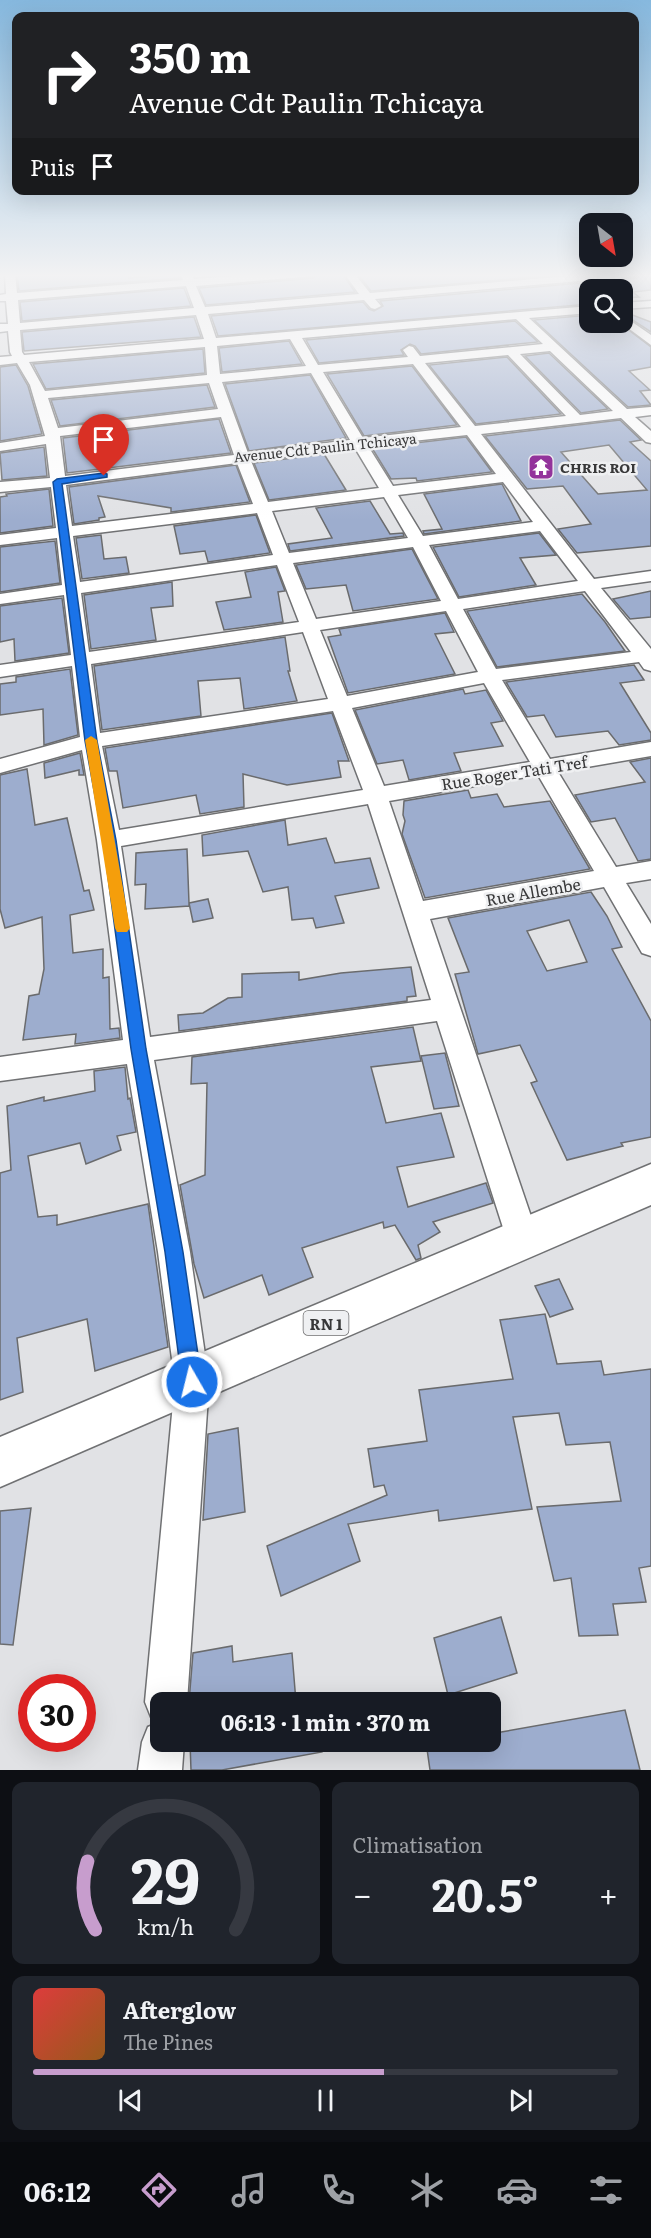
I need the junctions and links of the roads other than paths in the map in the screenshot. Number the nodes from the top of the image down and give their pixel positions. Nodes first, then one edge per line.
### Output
1 (61, 356) edge
2 (211, 356) edge
3 (306, 356) edge
4 (413, 356) edge
5 (452, 356) edge
6 (515, 356) edge
7 (561, 356) edge
8 (416, 359) junction
9 (9, 360) edge
10 (314, 369) junction
11 (214, 378) junction
12 (41, 395) junction
13 (651, 411) edge
14 (226, 412) junction
15 (626, 414) junction
16 (577, 420) junction
17 (471, 432) junction
18 (52, 436) junction
19 (651, 439) edge
20 (357, 443) junction
21 (0, 447) edge
22 (242, 456) junction
23 (507, 477) junction
24 (57, 482) junction
25 (0, 487) edge
26 (387, 491) junction
27 (261, 506) junction
28 (544, 526) junction
29 (65, 532) junction
30 (0, 540) edge
31 (418, 541) junction
32 (281, 559) junction
33 (651, 576) edge
34 (590, 586) junction
35 (71, 590) junction
36 (0, 599) edge
37 (452, 604) junction
38 (309, 627) junction
39 (80, 659) junction
40 (648, 659) edge
41 (0, 671) edge
42 (490, 676) junction
43 (339, 704) junction
44 (91, 741) junction
45 (651, 749) edge
46 (0, 766) edge
47 (543, 767) junction
48 (376, 794) junction
49 (109, 840) junction
50 (651, 870) edge
51 (612, 877) junction
52 (416, 912) junction
53 (651, 946) edge
54 (446, 1010) junction
55 (138, 1049) junction
56 (0, 1069) edge
57 (651, 1184) edge
58 (522, 1238) junction
59 (192, 1382) junction
60 (0, 1462) edge
61 (167, 1692) edge
62 (162, 1752) edge
63 (160, 1770) edge

1 - 9 street
2 - 11 street
3 - 10 street
4 - 8 street
5 - 8 street
6 - 16 street
7 - 15 street
8 - 10 street
8 - 17 street
9 - 12 street
10 - 11 street
10 - 20 street
11 - 12 street
11 - 14 street
12 - 18 street
13 - 15 street, Avenue Cdt Paulin Tchicaya
14 - 18 street
14 - 22 street
15 - 16 street, Avenue Cdt Paulin Tchicaya
15 - 19 street
16 - 17 street, Avenue Cdt Paulin Tchicaya
17 - 20 street, Avenue Cdt Paulin Tchicaya
17 - 23 street
18 - 21 street
18 - 24 street
20 - 22 street, Avenue Cdt Paulin Tchicaya
20 - 26 street
22 - 24 street, Avenue Cdt Paulin Tchicaya
22 - 27 street
23 - 26 street
23 - 28 street
24 - 25 street, Avenue Cdt Paulin Tchicaya
24 - 29 street
26 - 27 street
26 - 31 street
27 - 29 street
27 - 32 street
28 - 31 street
28 - 34 street
29 - 30 street
29 - 35 street
31 - 32 street
31 - 37 street
32 - 35 street
32 - 38 street
33 - 34 street
34 - 37 street
34 - 40 street
35 - 36 street
35 - 39 street
37 - 38 street
37 - 42 street
38 - 39 street
38 - 43 street
39 - 41 street
39 - 44 street
40 - 42 street
42 - 43 street
42 - 47 street
43 - 44 street
43 - 48 street
44 - 46 street
44 - 49 street
45 - 47 street, Rue Roger Tati Tref
47 - 48 street, Rue Roger Tati Tref
47 - 51 street
48 - 49 street, Rue Roger Tati Tref
48 - 52 street
49 - 55 street
50 - 51 street, Rue Allembe
51 - 52 street, Rue Allembe
51 - 53 street
52 - 54 street
54 - 55 street
54 - 58 street
55 - 56 street
55 - 59 street
57 - 58 highway, RN 1
58 - 59 highway, RN 1
59 - 60 highway, RN 1
59 - 61 street
62 - 63 street

